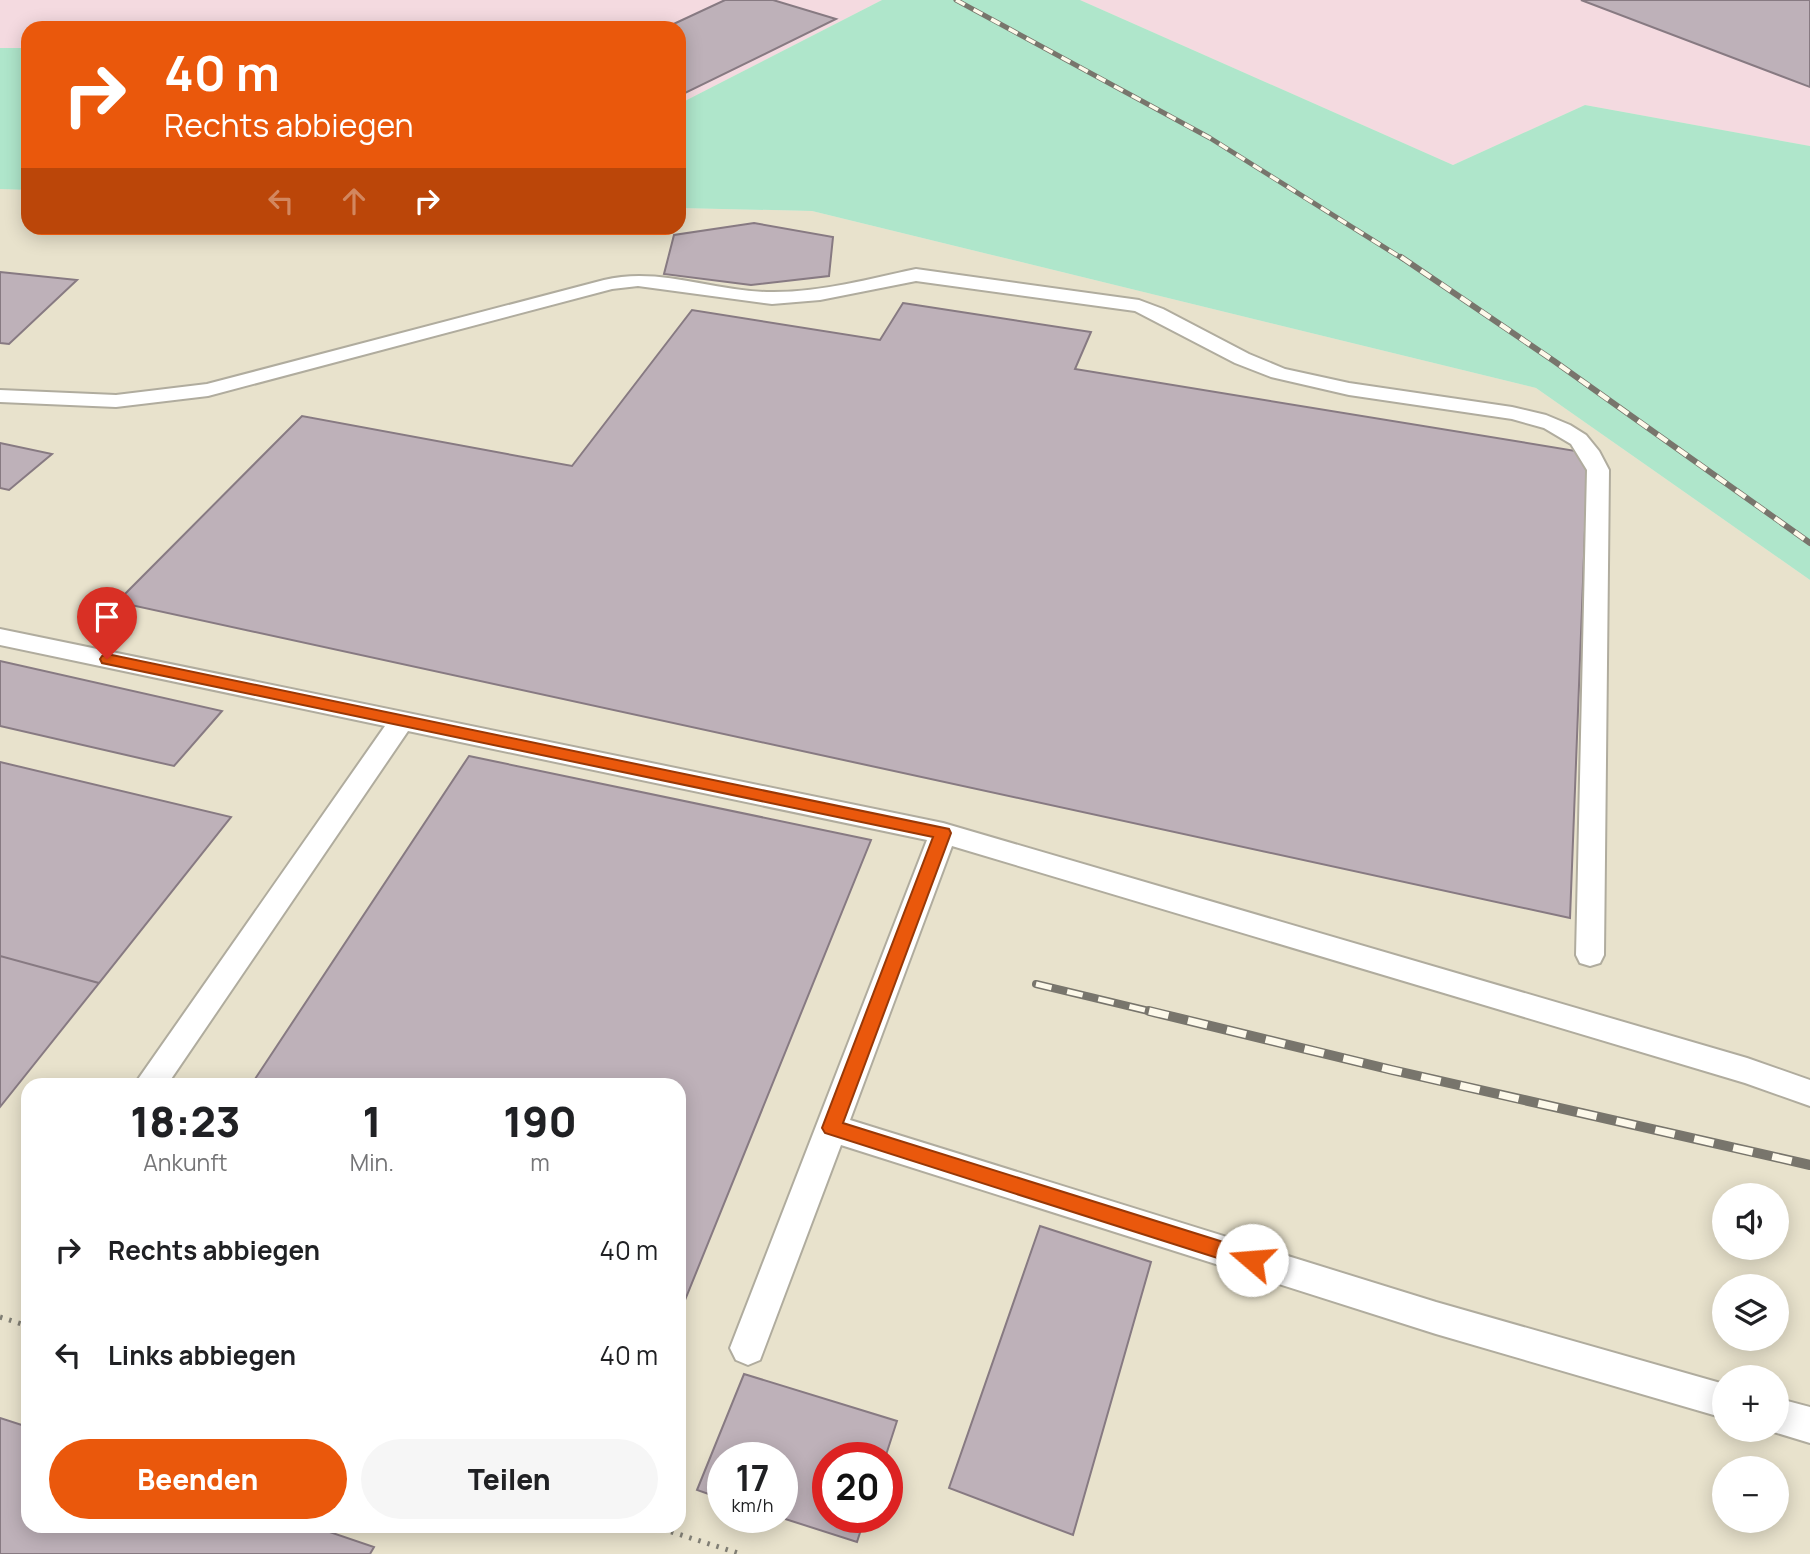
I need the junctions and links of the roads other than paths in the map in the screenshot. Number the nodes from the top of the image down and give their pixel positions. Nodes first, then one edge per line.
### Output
1 (0, 396) edge
2 (0, 637) edge
3 (402, 720) junction
4 (943, 833) junction
5 (1590, 955) dead end
6 (155, 1078) edge
7 (1810, 1093) edge
8 (831, 1128) junction
9 (748, 1348) dead end
10 (1712, 1398) edge
11 (1789, 1419) edge
12 (1810, 1425) edge

1 - 5 lane
2 - 3 lane
3 - 4 lane
3 - 6 lane
4 - 7 lane
4 - 8 lane
8 - 9 lane
8 - 10 lane
11 - 12 lane

